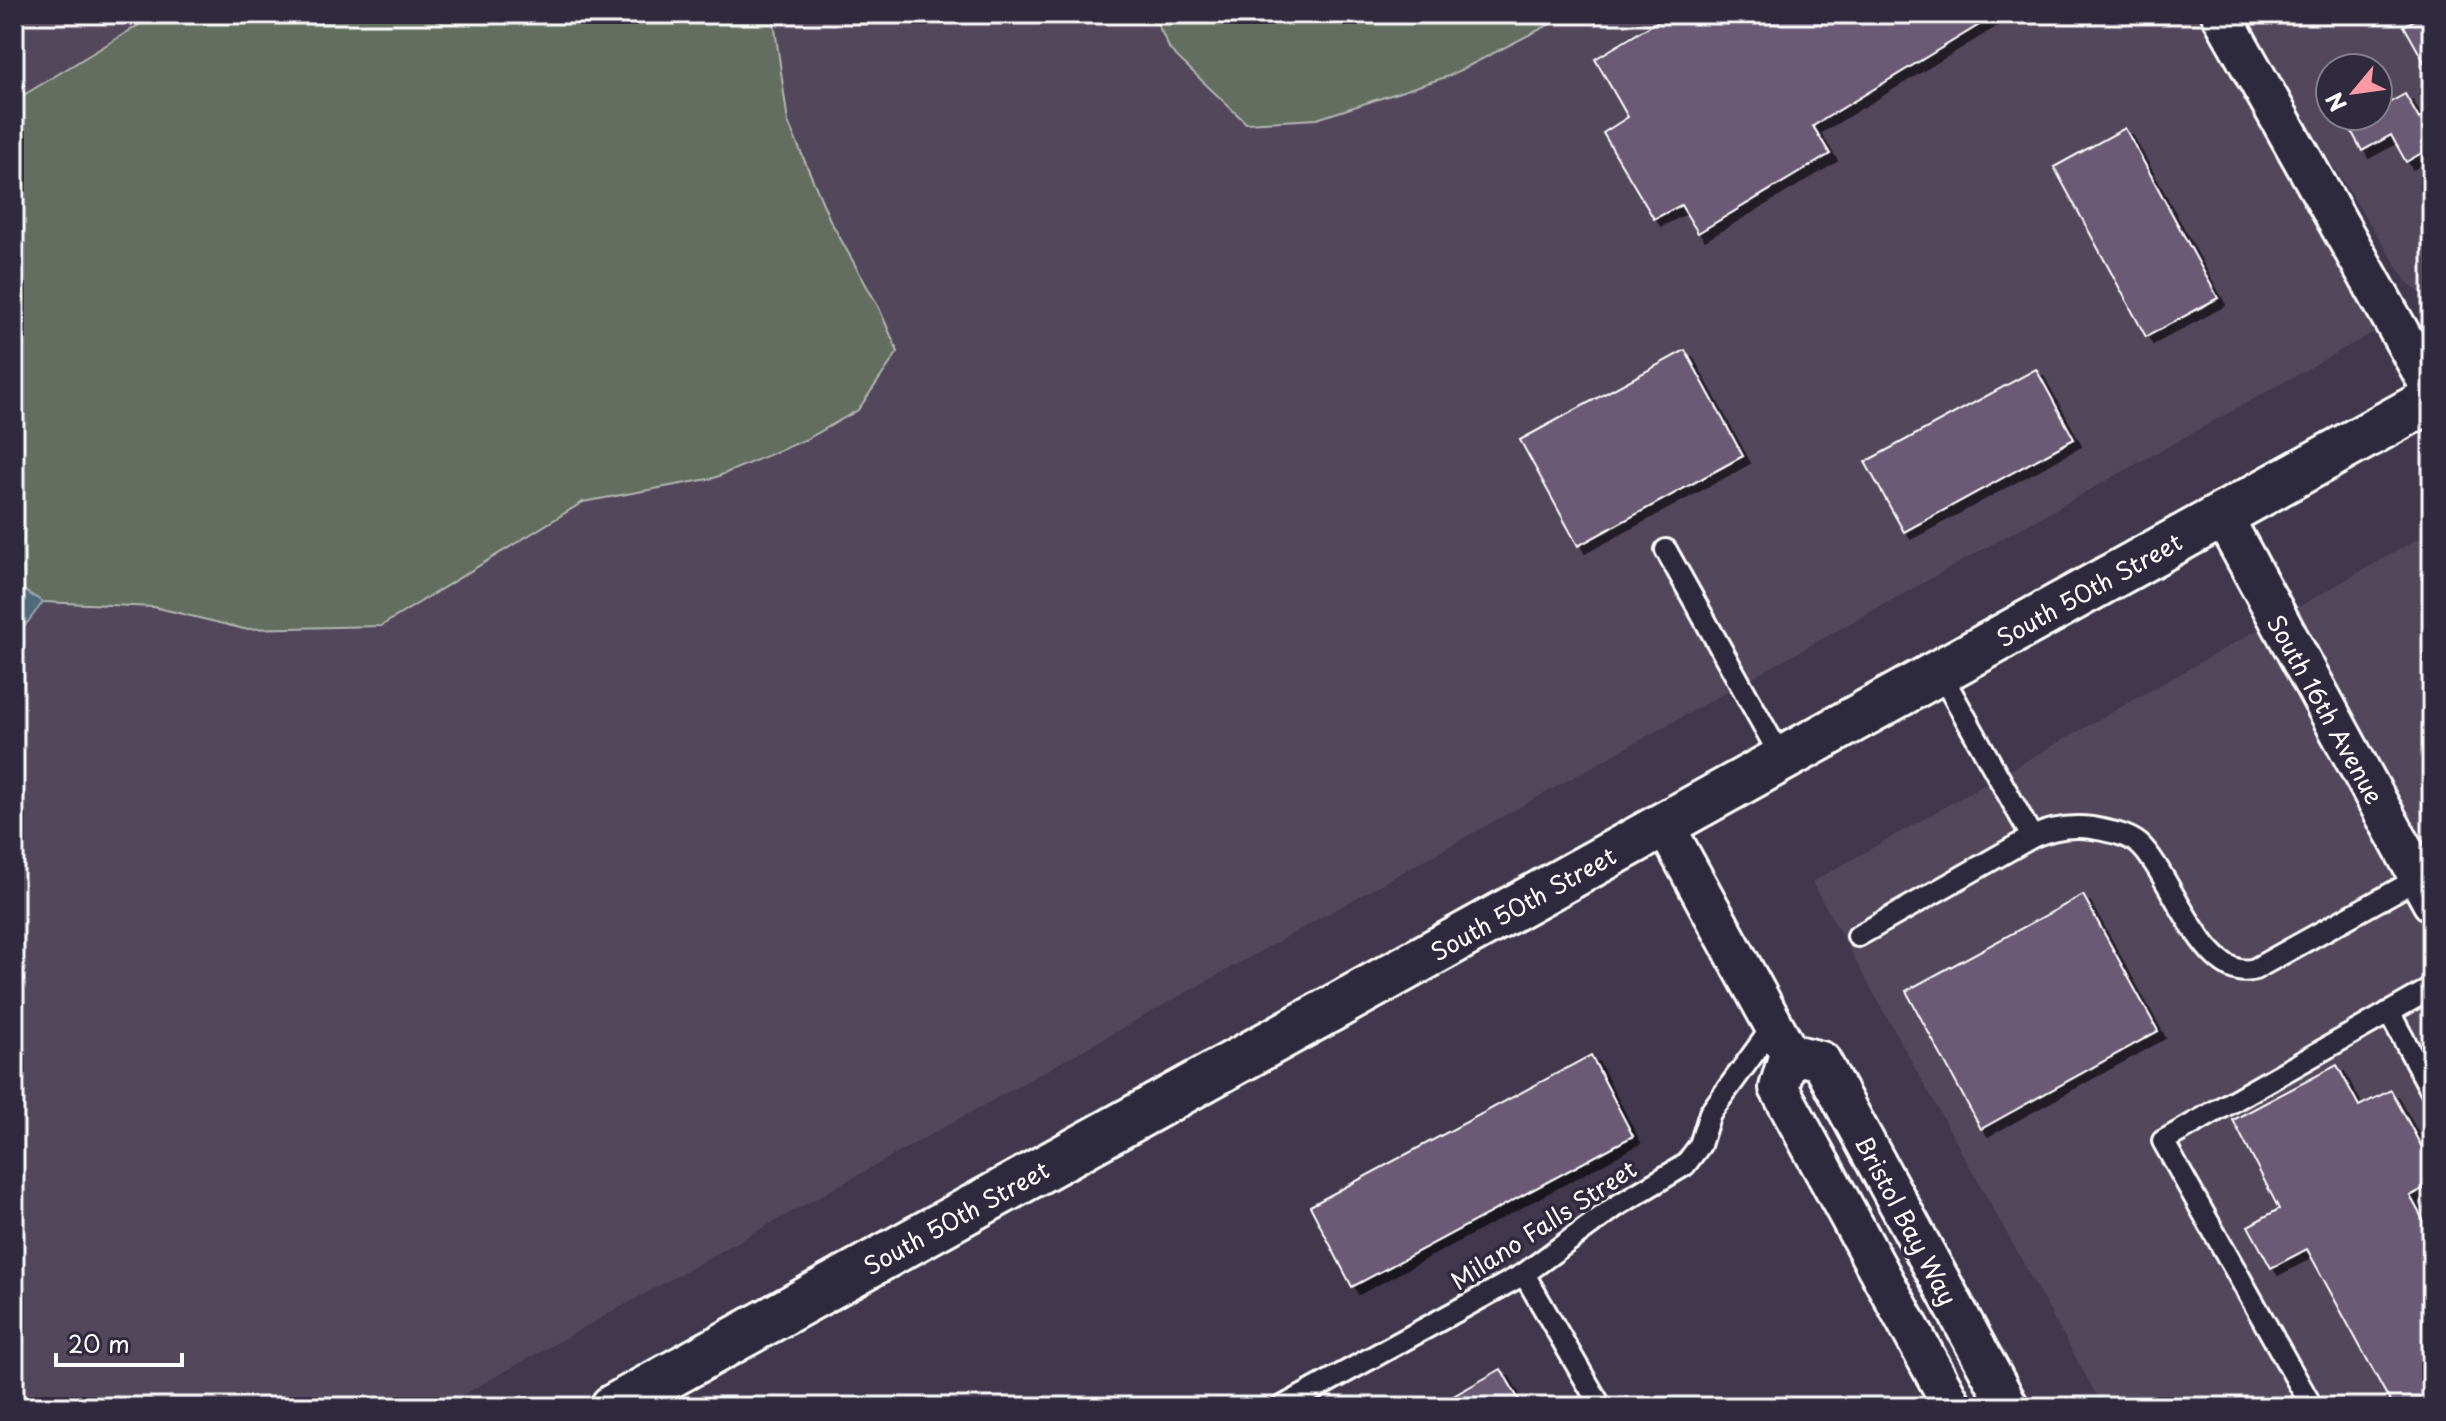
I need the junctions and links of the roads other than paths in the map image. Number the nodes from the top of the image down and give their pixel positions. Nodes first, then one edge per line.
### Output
1 (2221, 14) edge
2 (2432, 390) edge
3 (2432, 399) edge
4 (2222, 515) junction
5 (1666, 550) dead end
6 (1940, 672) junction
7 (1782, 759) junction
8 (1664, 824) junction
9 (2032, 837) junction
10 (2426, 890) edge
11 (1858, 936) dead end
12 (2432, 988) edge
13 (2389, 1012) junction
14 (1782, 1038) junction
15 (2432, 1092) edge
16 (1524, 1274) junction
17 (613, 1407) edge
18 (1282, 1407) edge
19 (1601, 1407) edge
20 (1953, 1407) edge
21 (2009, 1407) edge
22 (2312, 1407) edge

1 - 2 street
3 - 4 main road, South 50th Street
4 - 6 main road, South 50th Street
4 - 10 street, South 16th Avenue
5 - 7 lane
6 - 7 main road, South 50th Street
6 - 9 lane
7 - 8 main road, South 50th Street
8 - 14 street
8 - 17 main road, South 50th Street
9 - 10 lane
9 - 11 lane
12 - 13 lane
13 - 15 lane
13 - 22 lane
14 - 16 lane, Milano Falls Street
14 - 20 street, Bristol Bay Way
14 - 21 street, Bristol Bay Way
16 - 18 lane, Milano Falls Street
16 - 19 lane

